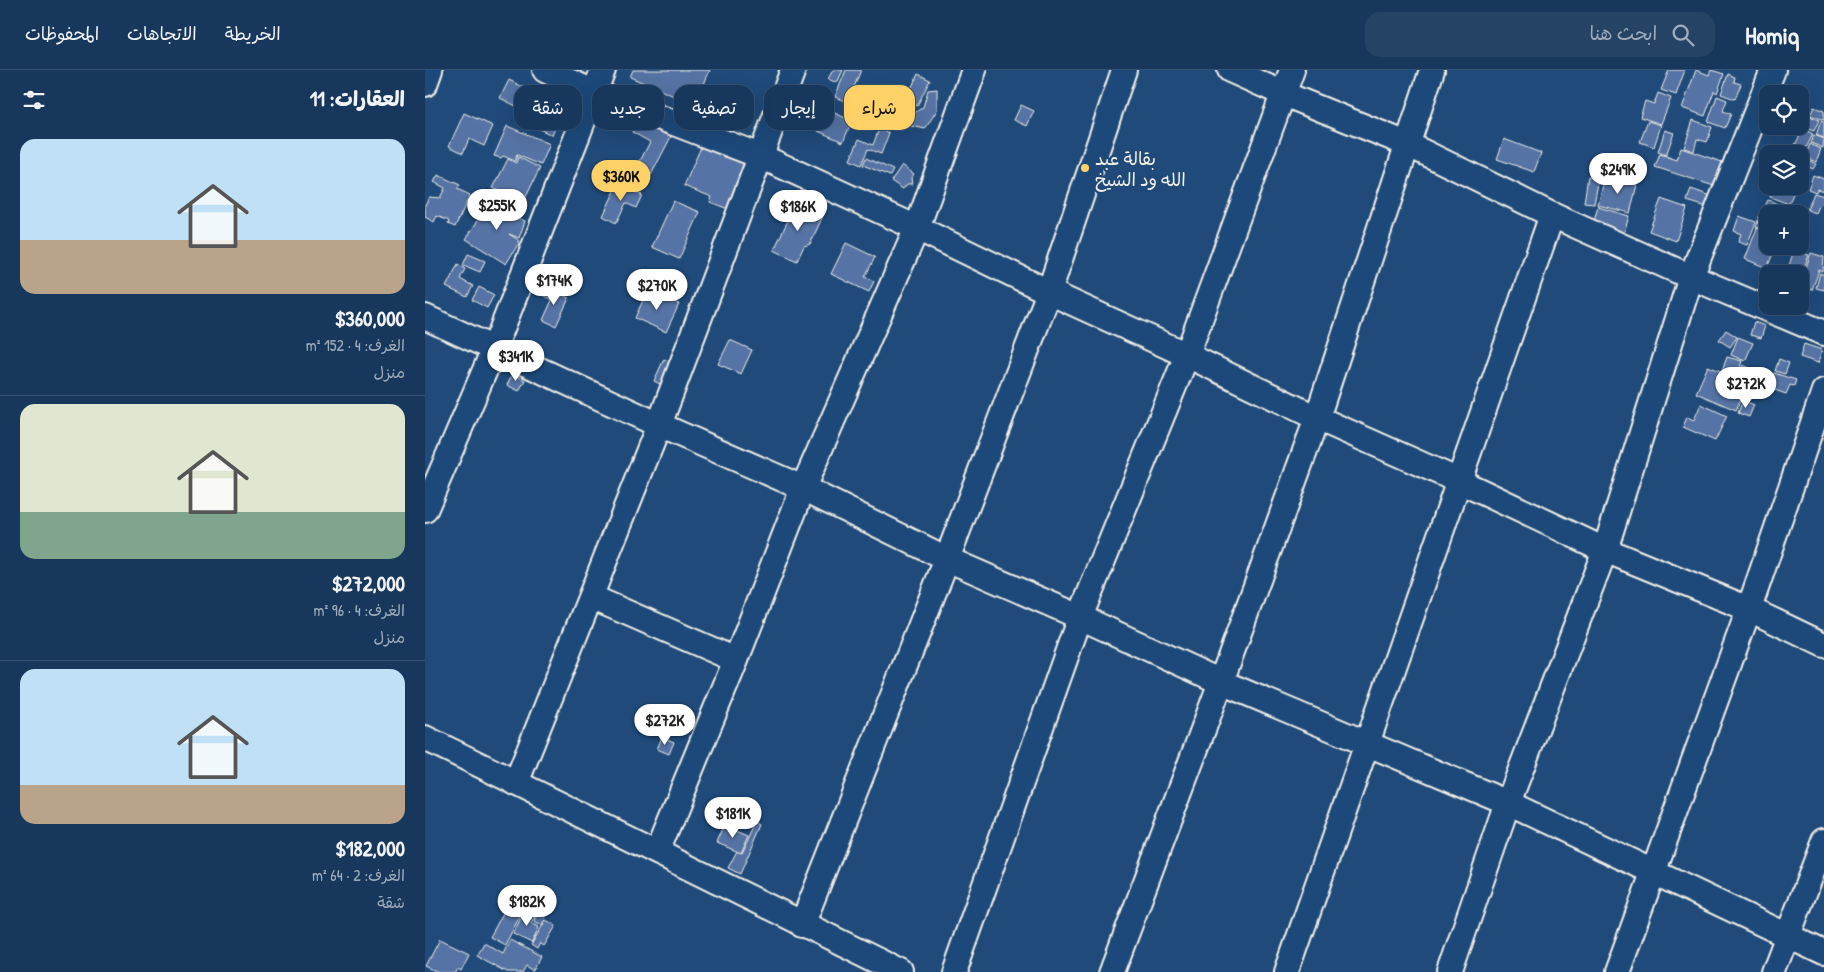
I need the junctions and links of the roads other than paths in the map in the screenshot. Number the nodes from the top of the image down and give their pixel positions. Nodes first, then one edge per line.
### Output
1 (430, 70) edge
2 (545, 70) edge
3 (603, 70) edge
4 (793, 70) edge
5 (974, 70) edge
6 (1124, 70) edge
7 (1230, 70) edge
8 (1292, 70) edge
9 (1432, 70) edge
10 (1773, 70) edge
11 (425, 84) edge
12 (596, 85) edge
13 (592, 92) edge
14 (1284, 94) junction
15 (592, 95) edge
16 (664, 119) edge
17 (1407, 144) junction
18 (760, 156) junction
19 (1552, 215) junction
20 (917, 228) junction
21 (1691, 277) junction
22 (1049, 292) junction
23 (425, 317) edge
24 (1824, 333) edge
25 (494, 349) junction
26 (1187, 355) junction
27 (1824, 392) edge
28 (1317, 418) junction
29 (659, 425) junction
30 (1459, 481) junction
31 (803, 488) junction
32 (425, 510) edge
33 (1605, 550) junction
34 (947, 559) junction
35 (591, 597) junction
36 (1749, 609) junction
37 (1080, 617) junction
38 (1824, 645) edge
39 (736, 660) junction
40 (1221, 682) junction
41 (425, 738) edge
42 (1368, 744) junction
43 (516, 783) junction
44 (1509, 803) junction
45 (1824, 841) edge
46 (657, 852) junction
47 (1654, 871) junction
48 (802, 925) junction
49 (1787, 937) junction
50 (1824, 953) edge
51 (1114, 971) edge
52 (901, 972) edge
53 (954, 972) edge
54 (1287, 972) edge
55 (1450, 972) edge
56 (1617, 972) edge
57 (1774, 972) edge

1 - 11 street
2 - 13 street
3 - 12 street
4 - 18 street
5 - 20 street
6 - 22 street
7 - 14 street
8 - 14 street
9 - 17 street
10 - 21 street
14 - 17 street
14 - 26 street
15 - 25 street
16 - 18 street
17 - 19 street
17 - 28 street
18 - 20 street
18 - 29 street
19 - 21 street
19 - 30 street
20 - 22 street
20 - 31 street
21 - 24 street
21 - 33 street
22 - 26 street
22 - 34 street
23 - 25 street
25 - 29 street
25 - 32 street
26 - 28 street
26 - 37 street
27 - 36 street
28 - 30 street
28 - 40 street
29 - 31 street
29 - 35 street
30 - 33 street
30 - 42 street
31 - 34 street
31 - 39 street
33 - 36 street
33 - 44 street
34 - 37 street
34 - 48 street
35 - 39 street
35 - 43 street
36 - 38 street
36 - 47 street
37 - 40 street
37 - 53 street
39 - 46 street
40 - 42 street
40 - 51 street
41 - 43 street
42 - 44 street
42 - 54 street
43 - 46 street
44 - 47 street
44 - 55 street
45 - 49 street
46 - 48 street
47 - 49 street
47 - 56 street
48 - 52 street
49 - 50 street
49 - 57 street

